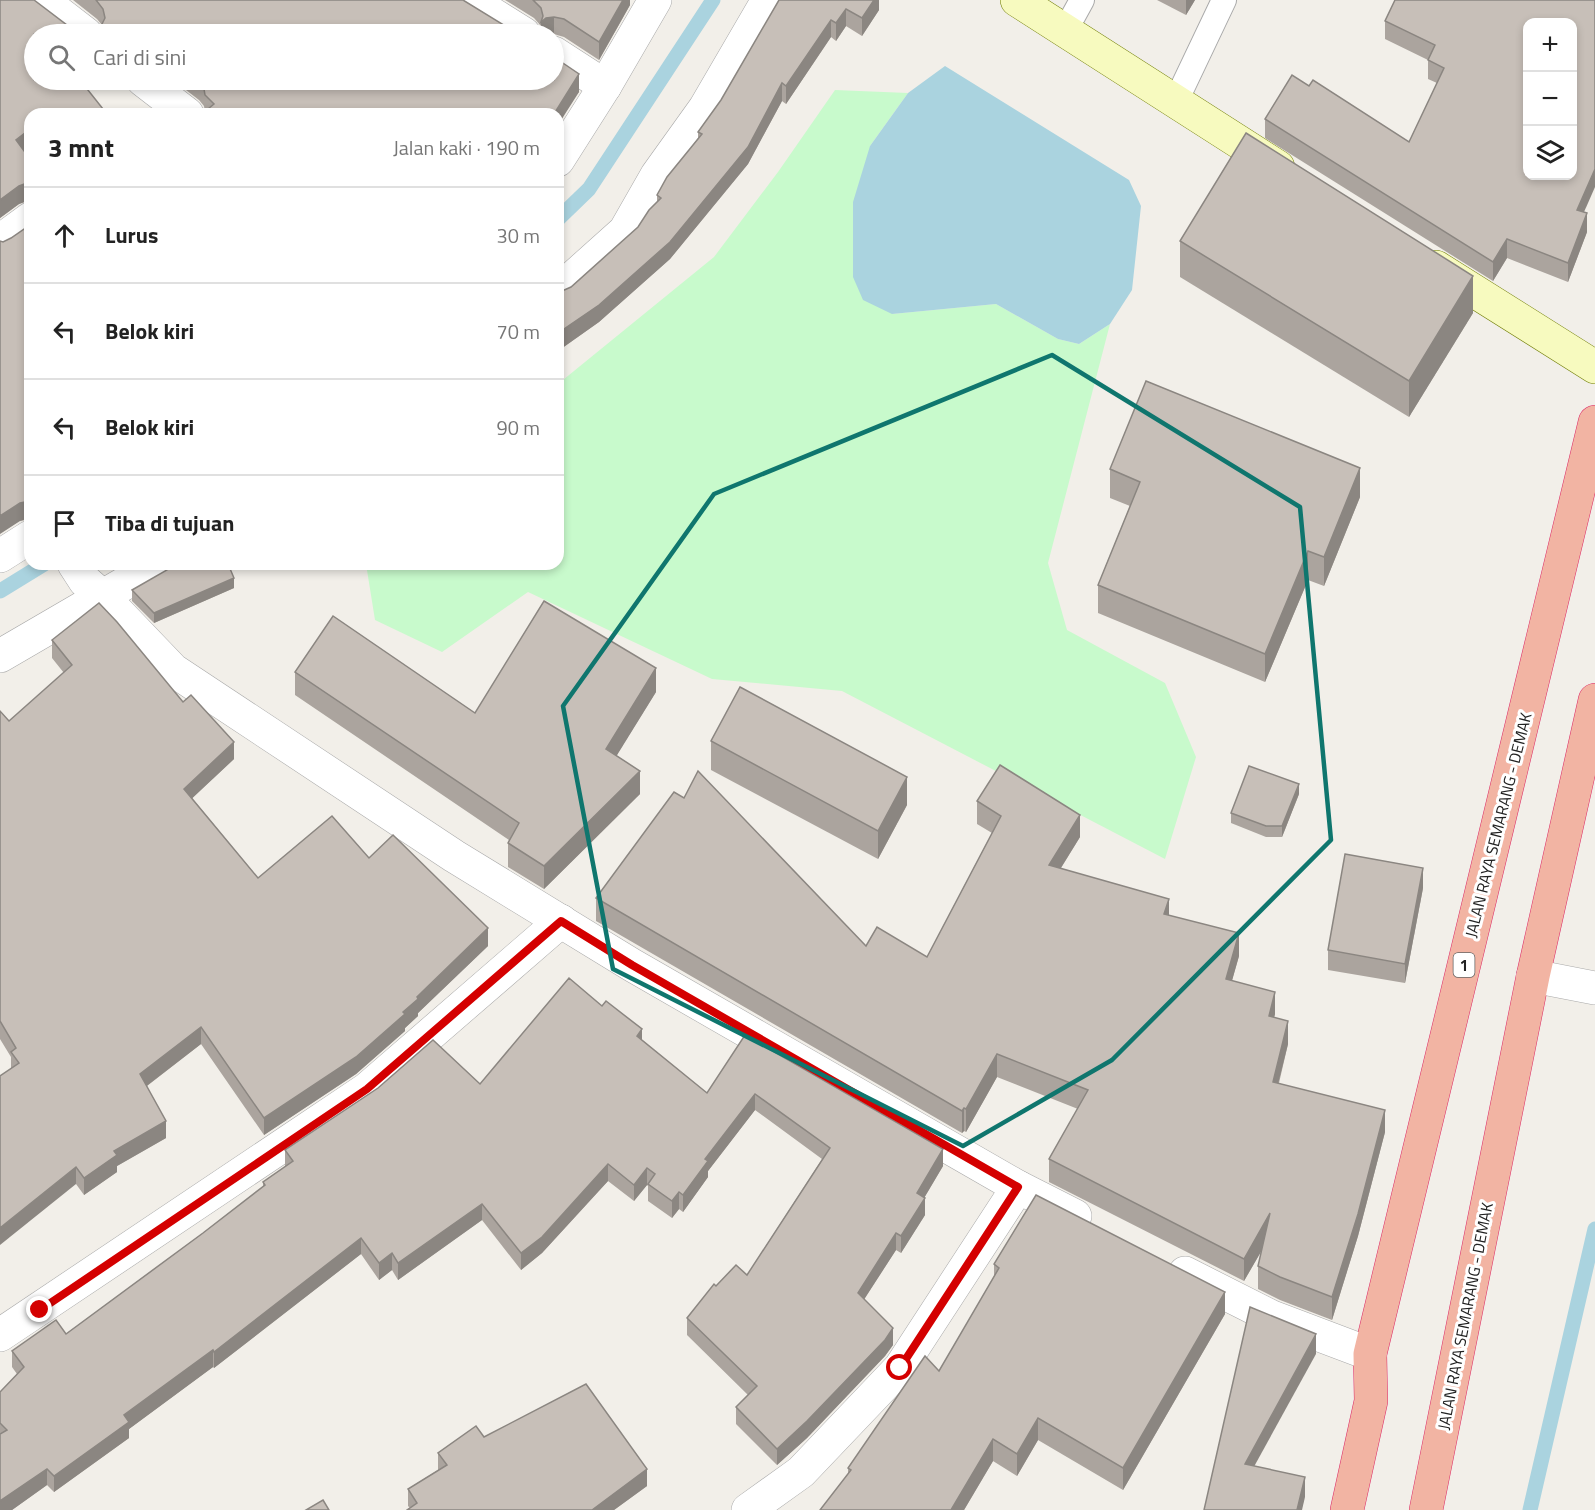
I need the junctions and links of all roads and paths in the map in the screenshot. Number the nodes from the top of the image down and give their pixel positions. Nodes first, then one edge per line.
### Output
1 (42, 0) edge
2 (470, 0) edge
3 (655, 0) edge
4 (768, 0) edge
5 (1017, 0) edge
6 (1082, 0) edge
7 (1224, 0) edge
8 (73, 24) edge
9 (508, 24) edge
10 (1065, 31) junction
11 (564, 59) edge
12 (605, 86) junction
13 (155, 90) edge
14 (1175, 103) junction
15 (177, 108) edge
16 (564, 151) edge
17 (1305, 184) edge
18 (24, 223) edge
19 (0, 241) edge
20 (1415, 253) edge
21 (564, 286) edge
22 (1595, 367) edge
23 (1595, 422) edge
24 (24, 541) edge
25 (0, 556) edge
26 (133, 570) edge
27 (87, 581) edge
28 (0, 656) edge
29 (1595, 700) edge
30 (561, 921) junction
31 (1533, 976) junction
32 (1595, 988) edge
33 (1018, 1187) junction
34 (1103, 1230) edge
35 (1155, 1257) edge
36 (0, 1335) edge
37 (1370, 1354) junction
38 (748, 1510) edge
39 (1347, 1510) edge
40 (1426, 1510) edge

1 - 8 street
2 - 9 street
3 - 12 street
4 - 21 street
5 - 10 main road
6 - 10 lane
7 - 14 lane
10 - 14 main road
11 - 12 street
12 - 16 street
13 - 15 street
14 - 17 main road
18 - 19 street
20 - 22 main road
23 - 37 highway, JALAN RAYA SEMARANG - DEMAK / 1
24 - 25 street
26 - 27 street
27 - 28 street
27 - 30 street
29 - 31 highway, JALAN RAYA SEMARANG - DEMAK
30 - 33 street
30 - 36 street
31 - 32 street
31 - 40 highway, JALAN RAYA SEMARANG - DEMAK
33 - 34 street
33 - 38 street
35 - 37 street
37 - 39 highway, JALAN RAYA SEMARANG - DEMAK / 1

